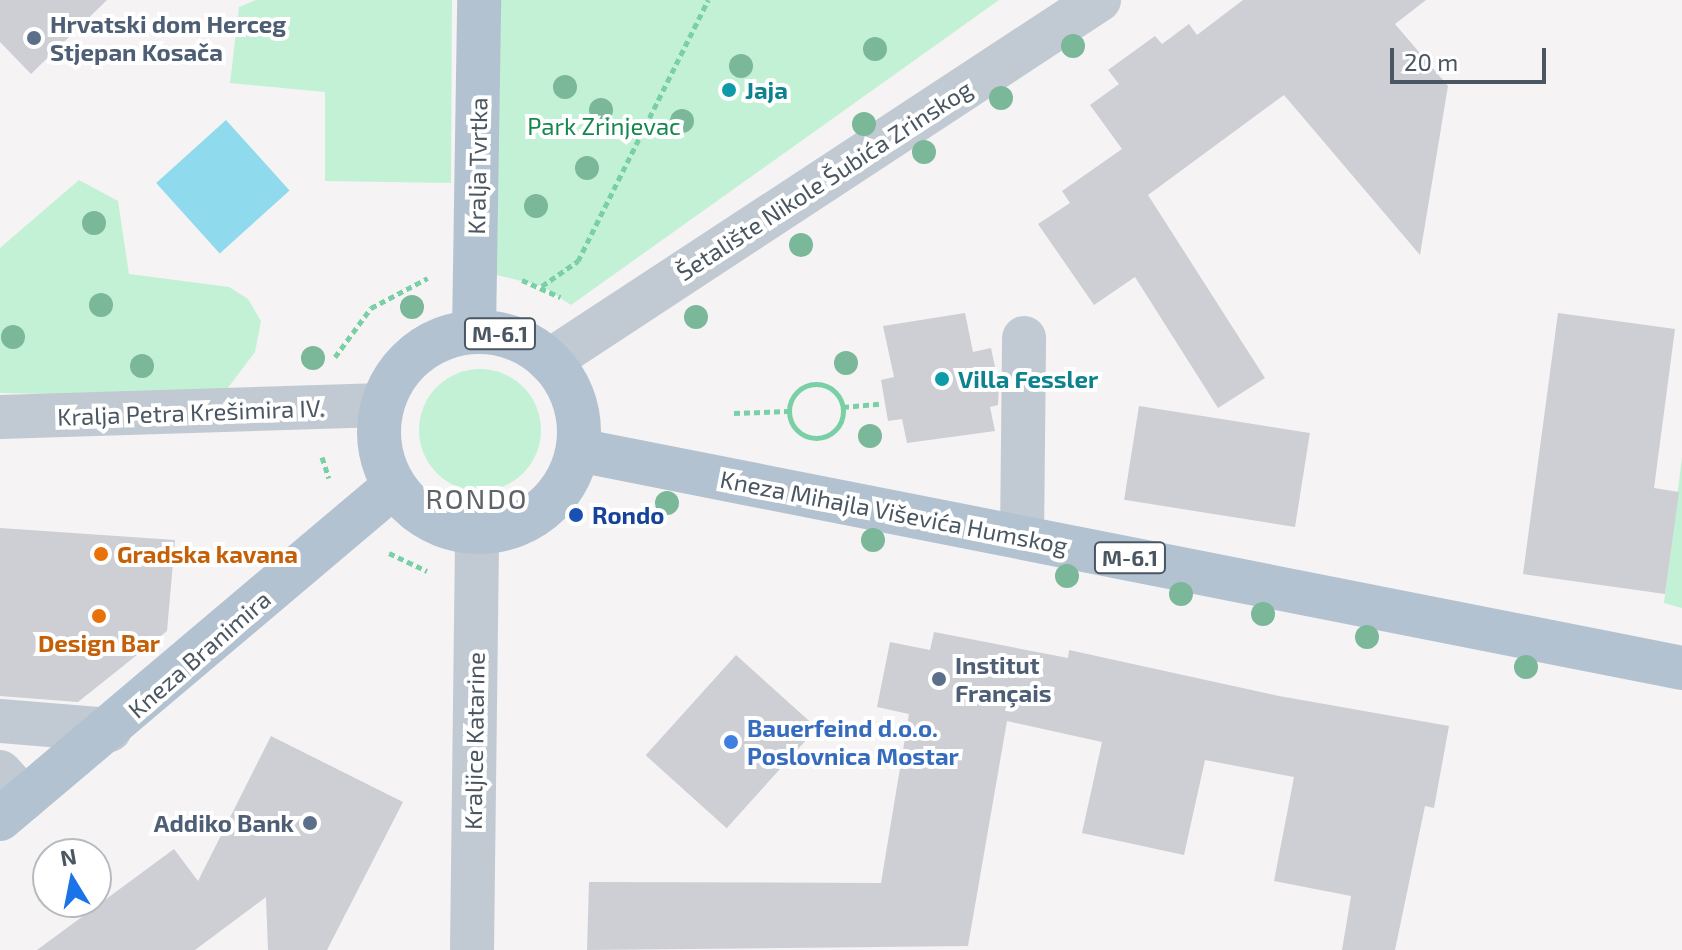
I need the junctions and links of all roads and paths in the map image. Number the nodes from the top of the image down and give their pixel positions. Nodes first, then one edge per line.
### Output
1 (479, 0) edge
2 (708, 0) edge
3 (1099, 0) edge
4 (435, 276) dead end
5 (542, 286) dead end
6 (474, 332) junction
7 (1024, 338) dead end
8 (549, 361) junction
9 (333, 364) dead end
10 (879, 404) dead end
11 (382, 405) junction
12 (843, 407) junction
13 (788, 411) junction
14 (734, 413) dead end
15 (0, 417) edge
16 (578, 450) junction
17 (394, 486) junction
18 (477, 532) junction
19 (1022, 537) junction
20 (385, 550) dead end
21 (435, 574) dead end
22 (1682, 668) edge
23 (0, 721) edge
24 (110, 730) junction
25 (8, 797) edge
26 (472, 950) edge

1 - 6 main road, Kralja Tvrtka
2 - 5 path
3 - 8 street, Šetalište Nikole Šubića Zrinskog
4 - 9 path
6 - 8 main road, M-6.1
6 - 11 main road, M-6.1
7 - 19 street
8 - 16 main road, M-6.1
10 - 12 path
11 - 15 street, Kralja Petra Krešimira IV.
11 - 17 main road, M-6.1
12 - 13 path
12 - 13 path
13 - 14 path
16 - 18 main road, M-6.1
16 - 19 main road, Kneza Mihajla Viševića Humskog / M-6.1
17 - 18 main road, M-6.1
17 - 24 main road, Kneza Branimira
18 - 26 street, Kraljice Katarine
19 - 22 main road, Kneza Mihajla Viševića Humskog / M-6.1
20 - 21 path
23 - 24 street
24 - 25 main road, Kneza Branimira

